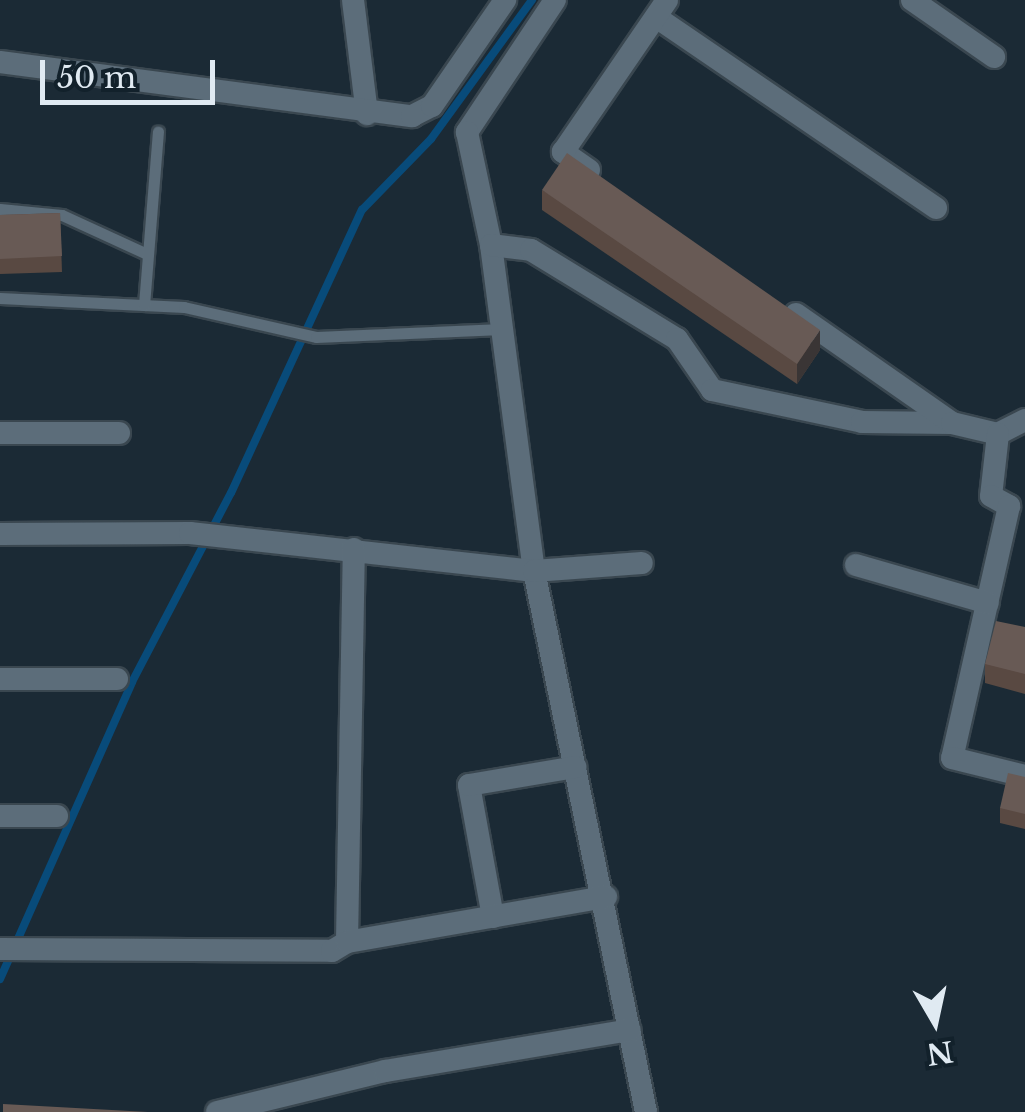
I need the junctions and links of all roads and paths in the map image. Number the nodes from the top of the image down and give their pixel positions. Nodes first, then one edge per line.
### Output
1 (352, 0) edge
2 (505, 0) edge
3 (555, 0) edge
4 (912, 0) edge
5 (662, 9) edge
6 (994, 57) dead end
7 (0, 62) edge
8 (367, 114) junction
9 (158, 132) dead end
10 (612, 186) edge
11 (936, 208) dead end
12 (0, 209) edge
13 (492, 245) junction
14 (148, 254) junction
15 (0, 298) edge
16 (774, 298) edge
17 (144, 305) junction
18 (502, 328) junction
19 (1025, 420) edge
20 (952, 423) junction
21 (119, 433) dead end
22 (0, 434) edge
23 (998, 434) junction
24 (1017, 507) edge
25 (0, 534) edge
26 (354, 549) junction
27 (642, 563) dead end
28 (856, 565) dead end
29 (534, 571) junction
30 (986, 613) junction
31 (1011, 628) edge
32 (0, 679) edge
33 (118, 679) dead end
34 (575, 767) junction
35 (1025, 776) edge
36 (0, 816) edge
37 (57, 816) dead end
38 (606, 897) junction
39 (493, 916) junction
40 (348, 942) junction
41 (3, 949) edge
42 (630, 1030) junction
43 (217, 1112) edge
44 (646, 1112) edge

1 - 8 street
2 - 8 street
3 - 13 street
4 - 6 street
5 - 10 street
5 - 11 street
7 - 8 street
9 - 14 lane
12 - 14 lane
13 - 18 street
13 - 20 street
14 - 17 lane
15 - 17 lane
16 - 20 street
17 - 18 lane
18 - 29 street
19 - 23 street
20 - 23 street
21 - 22 street
23 - 24 street
24 - 30 street
25 - 26 street
26 - 29 street
26 - 40 street
27 - 29 street
28 - 30 street
29 - 34 street
30 - 31 street
30 - 35 street
32 - 33 street
34 - 38 street
34 - 39 street
36 - 37 street
38 - 39 street
38 - 42 street
39 - 40 street
40 - 41 street
42 - 43 street
42 - 44 street

